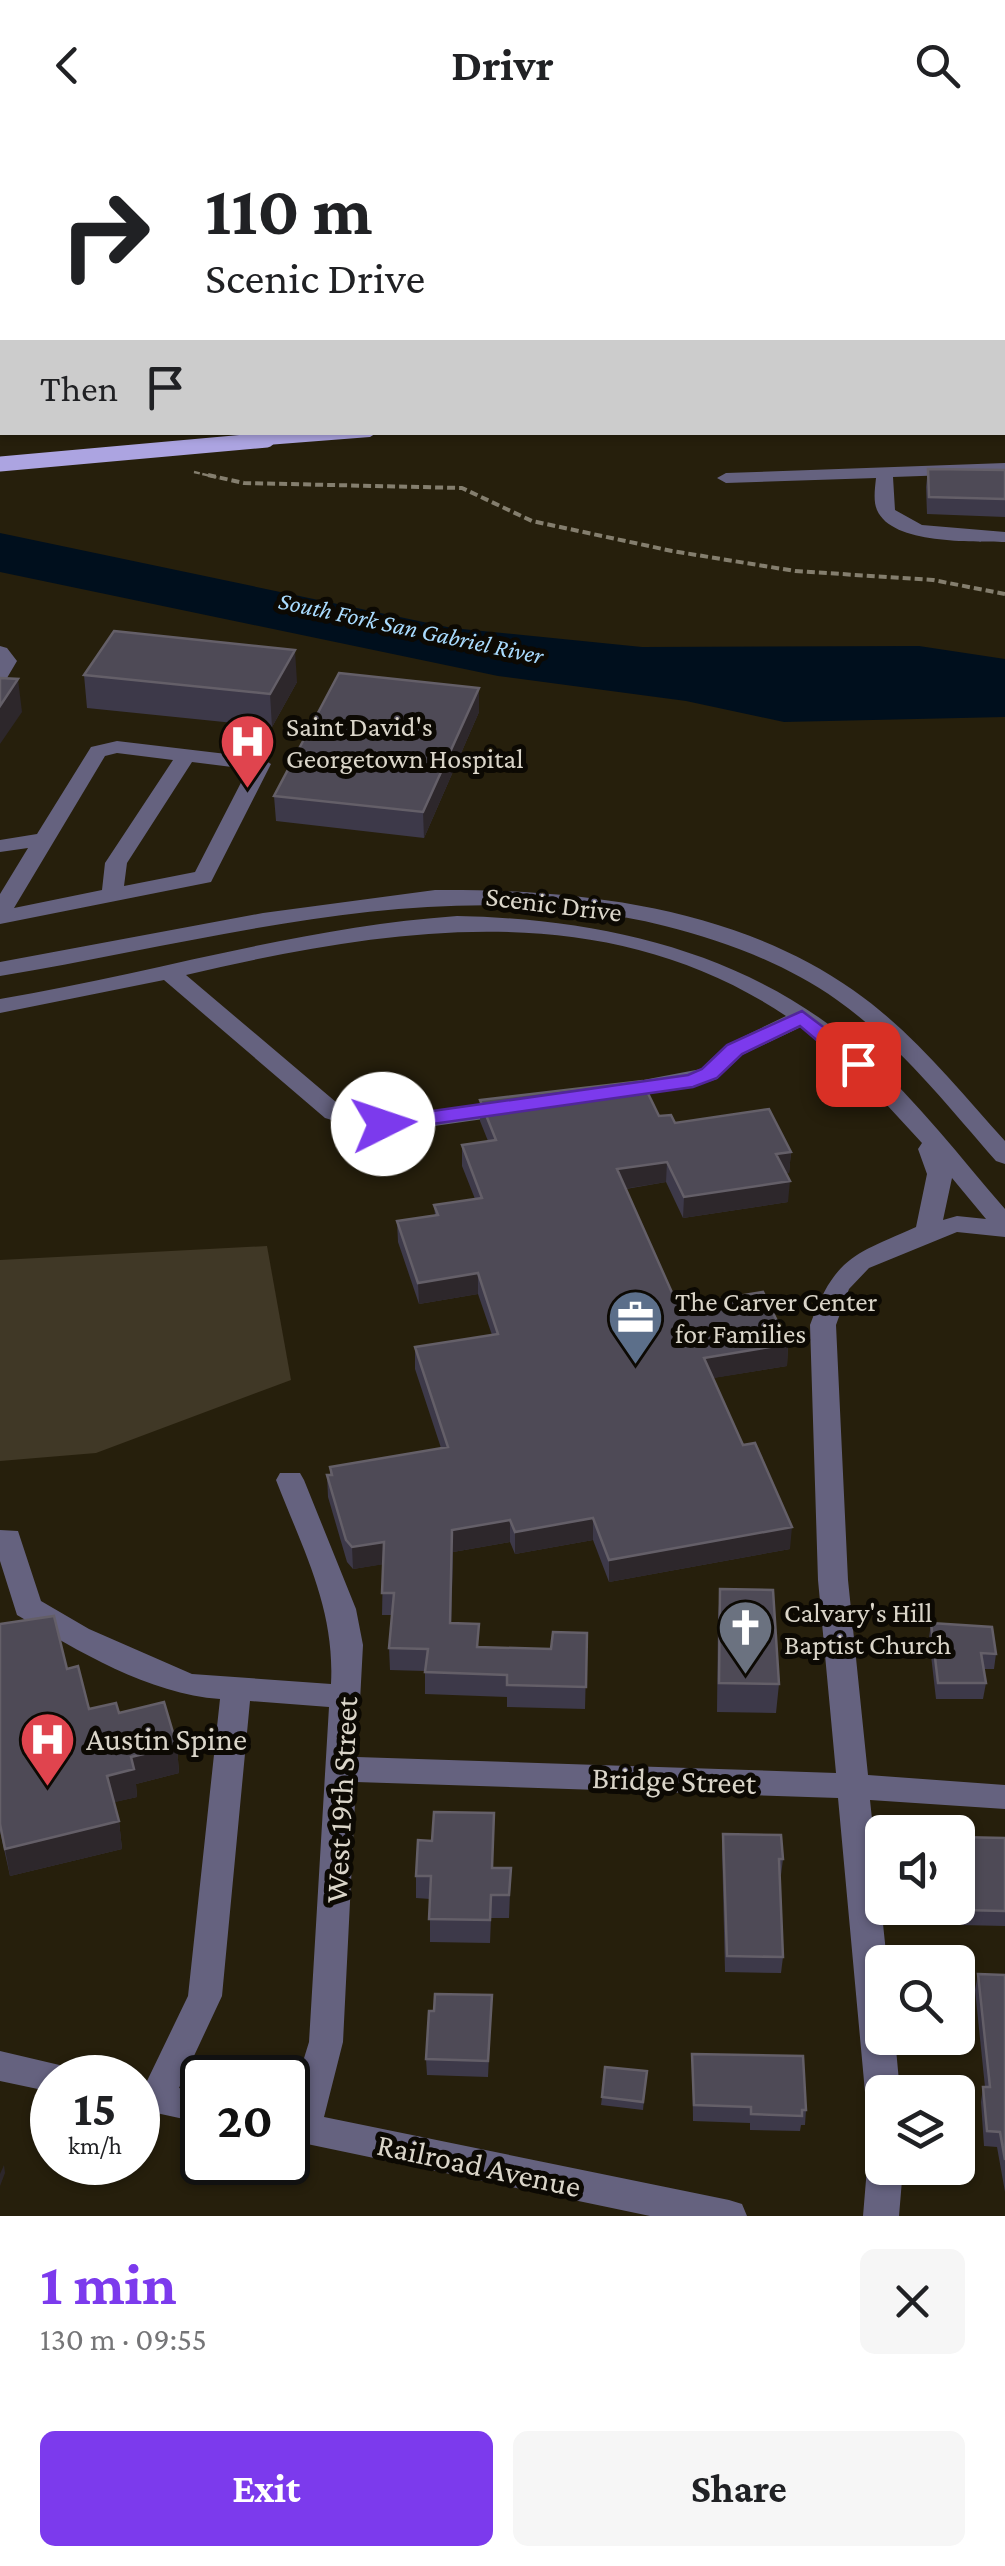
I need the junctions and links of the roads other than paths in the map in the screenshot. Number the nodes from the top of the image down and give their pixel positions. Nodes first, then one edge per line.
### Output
1 (331, 435) edge
2 (0, 464) edge
3 (1005, 468) edge
4 (884, 471) junction
5 (726, 478) dead end
6 (1005, 537) edge
7 (0, 652) edge
8 (0, 674) edge
9 (188, 753) junction
10 (47, 839) junction
11 (0, 846) edge
12 (112, 896) junction
13 (0, 915) edge
14 (0, 968) edge
15 (170, 973) junction
16 (2, 1006) edge
17 (802, 1017) junction
18 (582, 1098) edge
19 (527, 1106) edge
20 (924, 1135) junction
21 (1005, 1156) edge
22 (1005, 1227) edge
23 (928, 1232) junction
24 (290, 1480) dead end
25 (8, 1538) dead end
26 (236, 1690) junction
27 (348, 1697) junction
28 (343, 1769) junction
29 (853, 1786) junction
30 (1005, 1798) edge
31 (0, 2066) edge
32 (30, 2072) edge
33 (160, 2074) edge
34 (881, 2075) edge
35 (310, 2087) edge
36 (310, 2130) edge
37 (884, 2185) edge
38 (730, 2216) edge
39 (881, 2216) edge

1 - 2 main road, bridge
3 - 4 street
4 - 5 street
4 - 6 street
7 - 8 street
9 - 10 street
9 - 12 street
9 - 12 street
10 - 11 street
10 - 13 street
12 - 13 street
14 - 16 street
14 - 21 street, Scenic Drive
15 - 16 street, Scenic Drive
15 - 17 street, Scenic Drive
15 - 19 street
17 - 18 street
17 - 20 street, Scenic Drive
20 - 22 street, Scenic Drive
20 - 23 street
22 - 23 street
23 - 29 street
24 - 27 street, West 19th Street
25 - 26 street
26 - 27 street
26 - 33 street
27 - 28 street, West 19th Street
28 - 29 street, Bridge Street
28 - 35 street, West 19th Street
29 - 30 street, Bridge Street
29 - 34 street
31 - 32 street
36 - 38 street, Railroad Avenue
37 - 39 street

